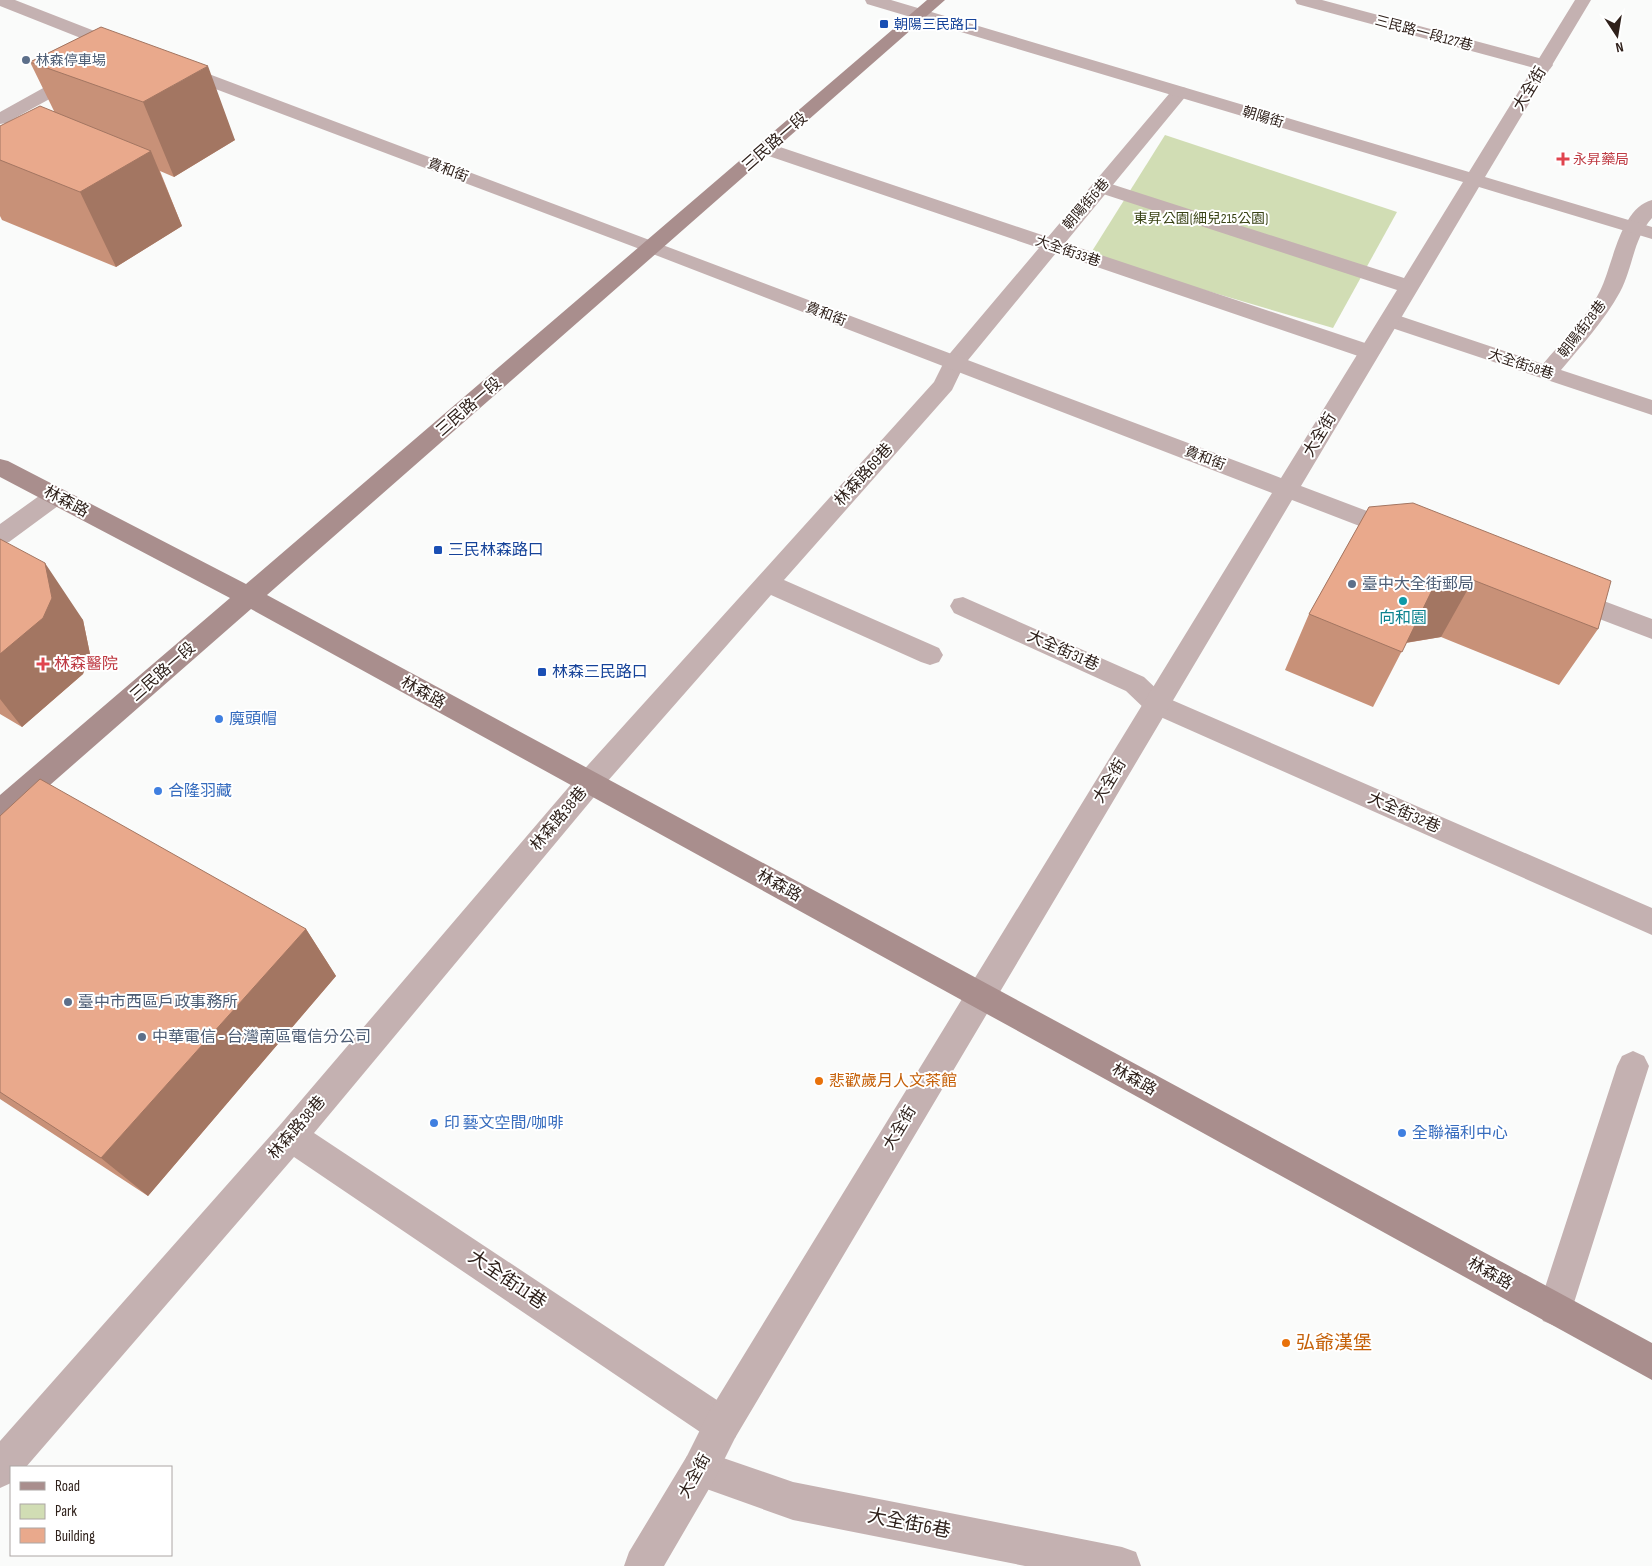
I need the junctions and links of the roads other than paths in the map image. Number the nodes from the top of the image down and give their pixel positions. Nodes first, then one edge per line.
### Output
1 (0, 0) edge
2 (46, 0) edge
3 (873, 0) edge
4 (937, 0) edge
5 (1303, 0) edge
6 (1583, 0) edge
7 (26, 10) junction
8 (921, 14) junction
9 (108, 59) edge
10 (162, 63) edge
11 (1544, 65) junction
12 (91, 68) edge
13 (1180, 92) junction
14 (0, 119) edge
15 (767, 149) junction
16 (1474, 180) junction
17 (1100, 187) junction
18 (1652, 206) edge
19 (1643, 230) edge
20 (1051, 245) junction
21 (652, 247) junction
22 (1409, 287) junction
23 (1390, 320) junction
24 (1369, 352) junction
25 (954, 363) junction
26 (1548, 372) junction
27 (1652, 408) edge
28 (0, 467) edge
29 (1288, 490) junction
30 (54, 496) junction
31 (0, 536) edge
32 (1418, 540) edge
33 (767, 583) junction
34 (1549, 590) edge
35 (250, 597) junction
36 (963, 606) dead end
37 (1652, 629) edge
38 (930, 655) dead end
39 (1156, 704) junction
40 (589, 783) junction
41 (0, 812) edge
42 (1652, 922) edge
43 (979, 996) junction
44 (1633, 1066) dead end
45 (291, 1136) junction
46 (1555, 1309) junction
47 (1652, 1362) edge
48 (722, 1425) junction
49 (0, 1469) edge
50 (700, 1469) junction
51 (643, 1566) edge
52 (1122, 1566) edge

1 - 7 street
2 - 7 street
3 - 8 street, 朝陽街
4 - 8 main road, 三民路一段
5 - 11 street, 三民路一段127巷
6 - 11 street, 大全街
7 - 9 street
8 - 13 street, 朝陽街
8 - 15 main road, 三民路一段
10 - 21 street, 貴和街
11 - 16 street, 大全街
12 - 14 street
13 - 16 street, 朝陽街
13 - 17 street, 朝陽街6巷
15 - 20 street, 大全街33巷
15 - 21 main road, 三民路一段
16 - 19 street, 朝陽街
16 - 22 street, 大全街
17 - 20 street, 朝陽街6巷
17 - 22 street
18 - 19 street
19 - 26 street, 朝陽街28巷
20 - 24 street, 大全街33巷
20 - 25 street, 朝陽街6巷
21 - 25 street, 貴和街
21 - 35 main road, 三民路一段
22 - 23 street, 大全街
23 - 24 street, 大全街
23 - 26 street, 大全街58巷
24 - 29 street, 大全街
25 - 29 street, 貴和街
25 - 33 street, 林森路69巷
26 - 27 street, 大全街58巷
28 - 30 main road, 林森路
29 - 32 street, 貴和街
29 - 39 street, 大全街
30 - 31 street
30 - 35 main road, 林森路
33 - 38 street
33 - 40 street, 林森路69巷
34 - 37 street
35 - 40 main road, 林森路
35 - 41 main road, 三民路一段
36 - 39 street, 大全街31巷
39 - 42 street, 大全街32巷
39 - 43 street, 大全街
40 - 43 main road, 林森路
40 - 45 street, 林森路38巷
43 - 46 main road, 林森路
43 - 48 street, 大全街
44 - 46 street
45 - 48 street, 大全街11巷
45 - 49 street, 林森路38巷
46 - 47 main road, 林森路
48 - 50 street, 大全街
50 - 51 street, 大全街
50 - 52 street, 大全街6巷

